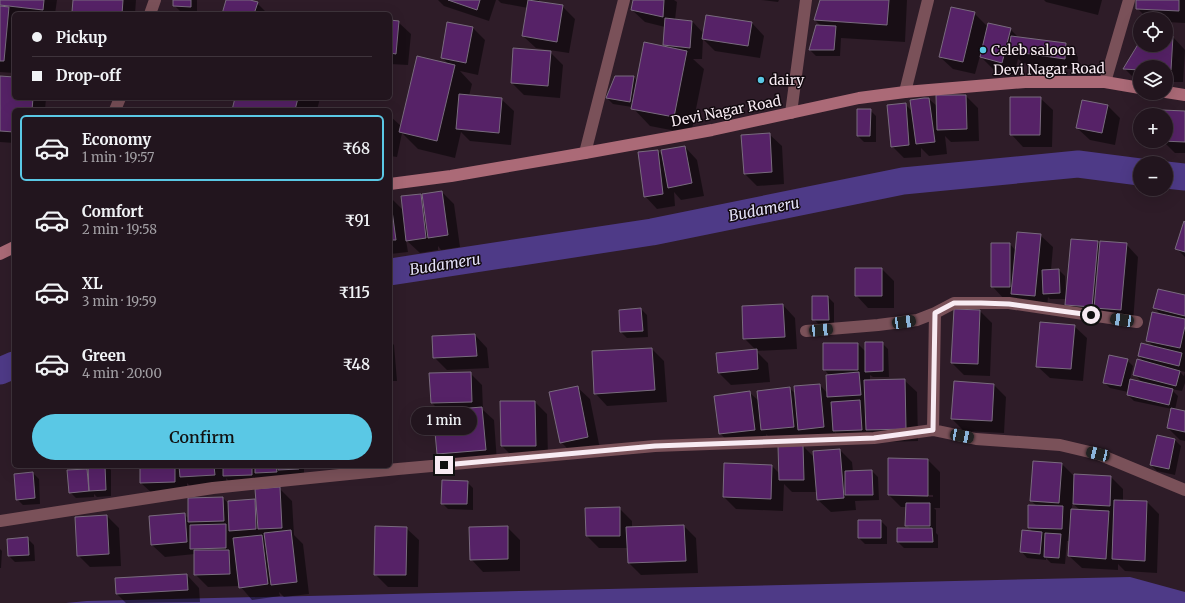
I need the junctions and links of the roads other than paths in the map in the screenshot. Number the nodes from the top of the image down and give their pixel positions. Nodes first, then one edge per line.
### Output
1 (155, 0) edge
2 (624, 0) edge
3 (806, 0) edge
4 (928, 0) edge
5 (1128, 0) edge
6 (151, 12) edge
7 (1105, 82) junction
8 (1133, 87) edge
9 (905, 92) junction
10 (1173, 93) edge
11 (1185, 95) edge
12 (791, 113) junction
13 (585, 153) junction
14 (392, 184) edge
15 (12, 248) edge
16 (0, 254) edge
17 (935, 313) junction
18 (1137, 322) dead end
19 (806, 331) dead end
20 (933, 430) junction
21 (1185, 490) edge
22 (0, 521) edge

1 - 6 street
2 - 13 street
3 - 12 street
4 - 9 street
5 - 7 street
7 - 8 street, Devi Nagar Road
7 - 9 street, Devi Nagar Road
9 - 12 street, Devi Nagar Road
10 - 11 street
12 - 13 street, Devi Nagar Road
13 - 14 street, Devi Nagar Road
15 - 16 street
17 - 18 street
17 - 19 street
17 - 20 street
20 - 21 street
20 - 22 street

